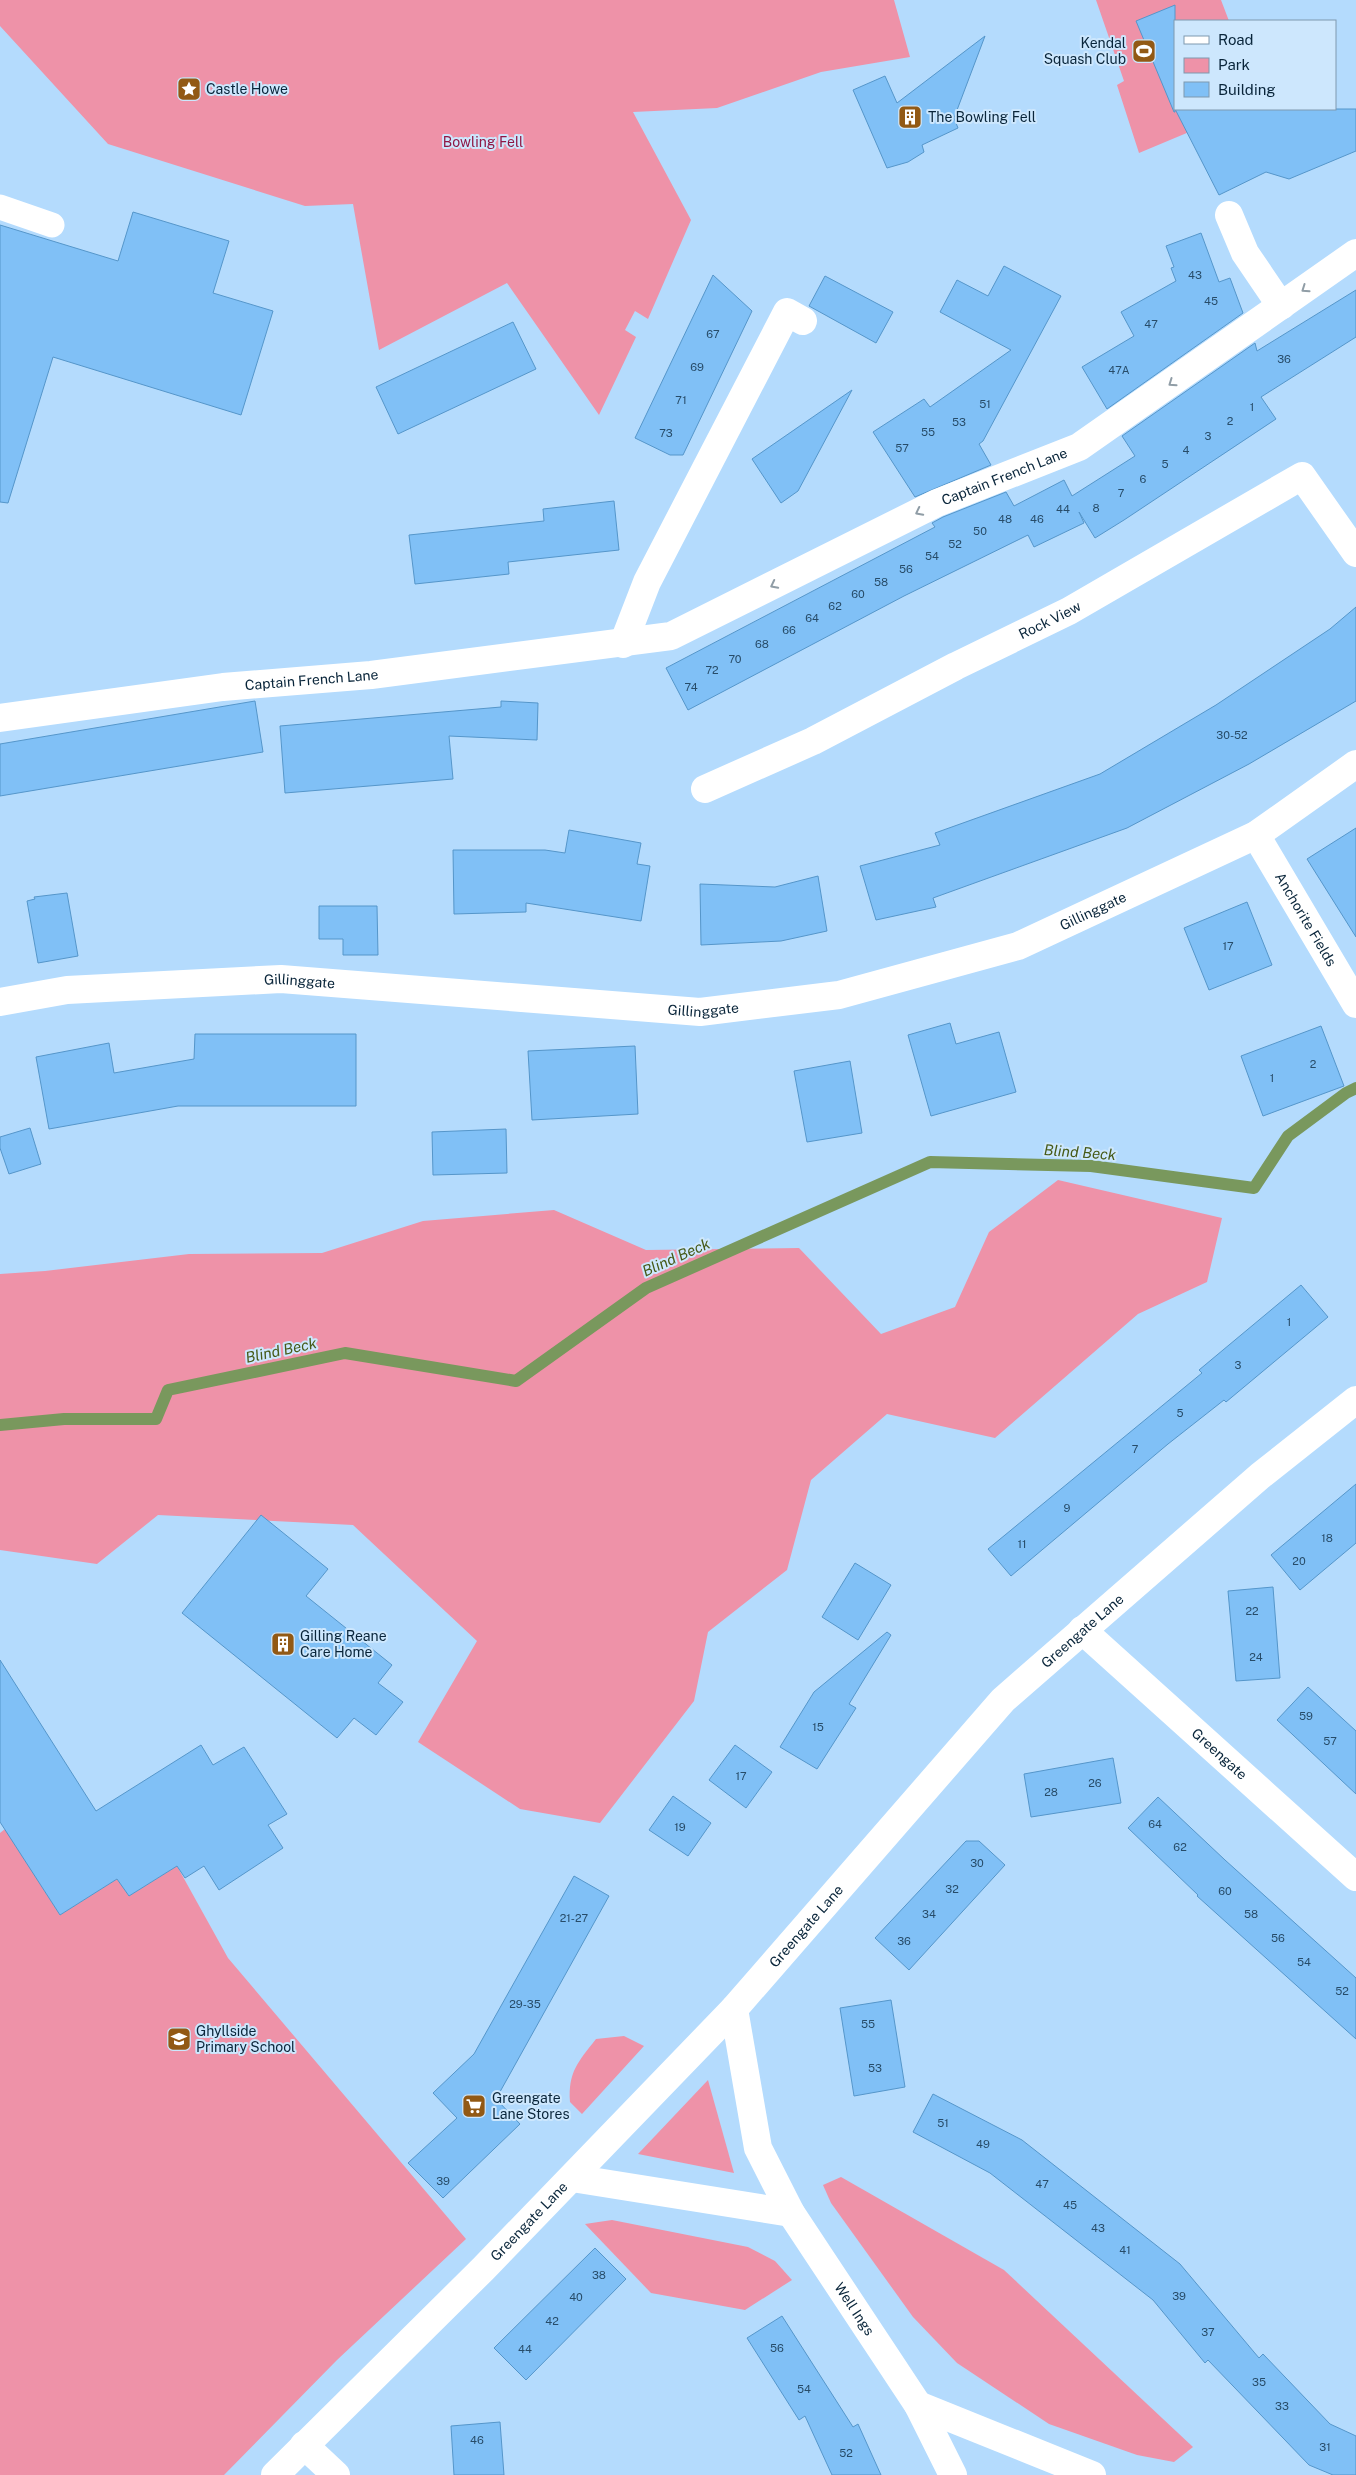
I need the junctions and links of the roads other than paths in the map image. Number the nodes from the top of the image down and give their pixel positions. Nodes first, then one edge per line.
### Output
1 (0, 207) edge
2 (1229, 215) dead end
3 (52, 225) dead end
4 (1356, 253) edge
5 (1281, 306) junction
6 (803, 321) dead end
7 (1356, 553) edge
8 (623, 644) junction
9 (1, 718) edge
10 (1356, 764) edge
11 (705, 789) dead end
12 (1256, 835) junction
13 (0, 1002) edge
14 (1356, 1004) edge
15 (1356, 1400) edge
16 (1082, 1630) junction
17 (1356, 1877) edge
18 (734, 2009) junction
19 (572, 2178) junction
20 (791, 2213) junction
21 (918, 2404) junction
22 (304, 2445) junction
23 (275, 2475) edge
24 (336, 2475) edge
25 (953, 2475) edge
26 (1092, 2475) edge

1 - 3 lane
2 - 5 street
4 -> 5 street, Captain French Lane
5 -> 8 street, Captain French Lane
6 - 8 street
7 - 11 street, Rock View
8 - 9 street, Captain French Lane
10 - 12 street, Gillinggate
12 - 13 street, Gillinggate
12 - 14 street, Anchorite Fields
15 - 16 street, Greengate Lane
16 - 17 street, Greengate
16 - 18 street, Greengate Lane
18 - 19 street, Greengate Lane
18 - 20 street, Well Ings
19 - 20 street
19 - 22 street, Greengate Lane
20 - 21 street, Well Ings
21 - 25 street, Well Ings
21 - 26 street
22 - 23 street, Greengate Lane
22 - 24 street

